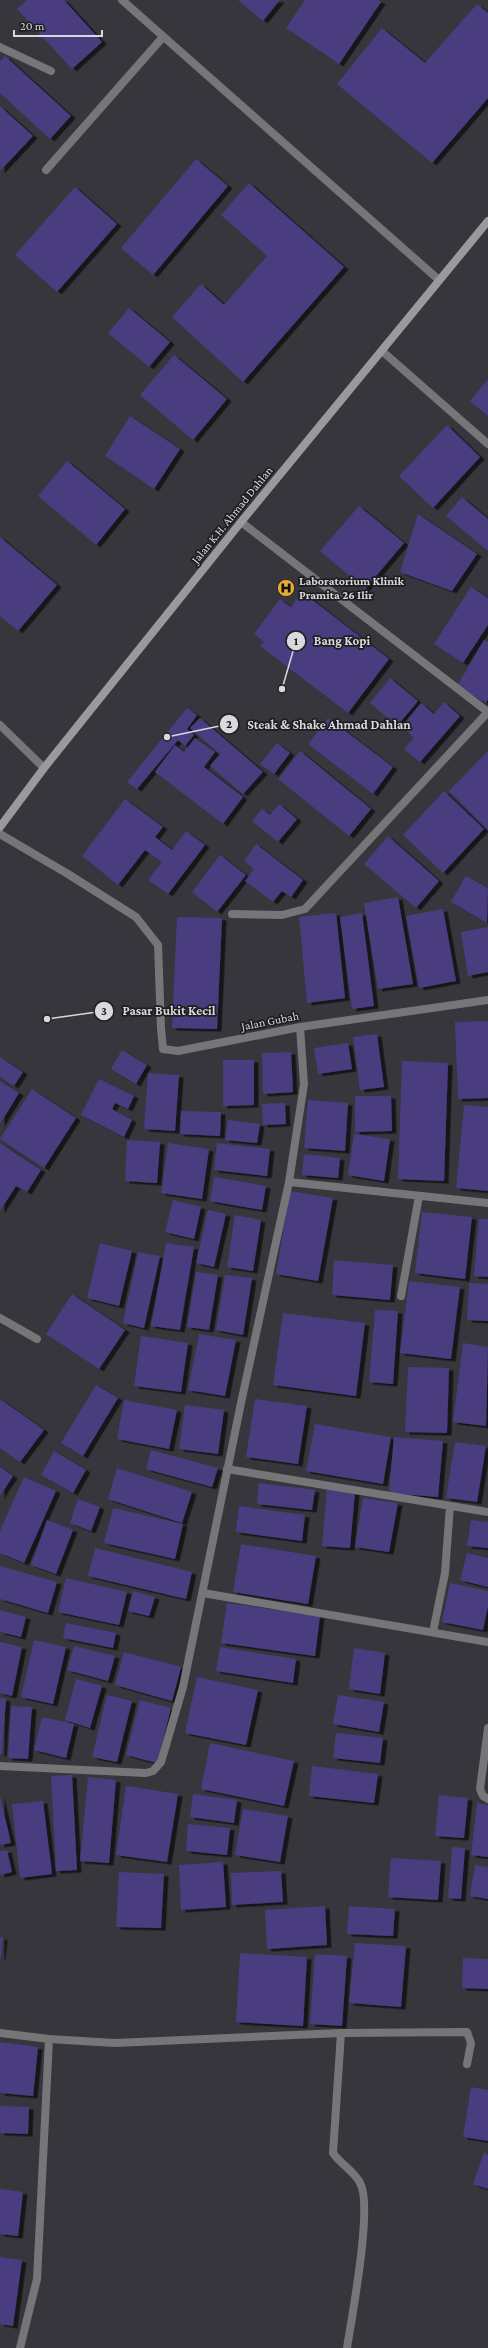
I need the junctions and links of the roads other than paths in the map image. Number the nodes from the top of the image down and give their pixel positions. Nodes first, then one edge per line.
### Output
1 (122, 0) edge
2 (163, 37) junction
3 (0, 47) edge
4 (51, 71) dead end
5 (46, 170) dead end
6 (488, 221) edge
7 (440, 280) junction
8 (382, 351) junction
9 (488, 444) edge
10 (242, 522) junction
11 (488, 712) edge
12 (0, 725) edge
13 (44, 768) junction
14 (0, 827) edge
15 (0, 834) edge
16 (232, 914) dead end
17 (488, 1000) edge
18 (300, 1027) junction
19 (289, 1182) junction
20 (419, 1196) junction
21 (488, 1203) edge
22 (401, 1296) dead end
23 (0, 1318) edge
24 (37, 1339) dead end
25 (227, 1469) junction
26 (450, 1506) junction
27 (488, 1512) edge
28 (203, 1594) junction
29 (433, 1632) junction
30 (488, 1642) edge
31 (488, 1728) edge
32 (0, 1766) edge
33 (488, 1799) edge
34 (0, 2033) edge
35 (341, 2033) junction
36 (49, 2039) junction
37 (467, 2064) dead end
38 (20, 2348) edge
39 (347, 2348) edge

1 - 2 street
2 - 5 street
2 - 7 street
3 - 4 street
6 - 7 main road, Jalan K.H. Ahmad Dahlan
7 - 8 main road, Jalan K.H. Ahmad Dahlan
8 - 9 street
8 - 10 main road, Jalan K.H. Ahmad Dahlan
10 - 11 street
10 - 13 main road, Jalan K.H. Ahmad Dahlan
11 - 16 street
12 - 13 street
13 - 14 main road, Jalan K.H. Ahmad Dahlan
15 - 18 street, Jalan Gubah
17 - 18 street, Jalan Gubah
18 - 19 street
19 - 20 street
19 - 25 street
20 - 21 street
20 - 22 street
23 - 24 street
25 - 26 street
25 - 28 street
26 - 27 street
26 - 29 street
28 - 29 street
28 - 32 street
29 - 30 street
31 - 33 street
34 - 36 street
35 - 36 street
35 - 37 street
35 - 39 street
36 - 38 street

